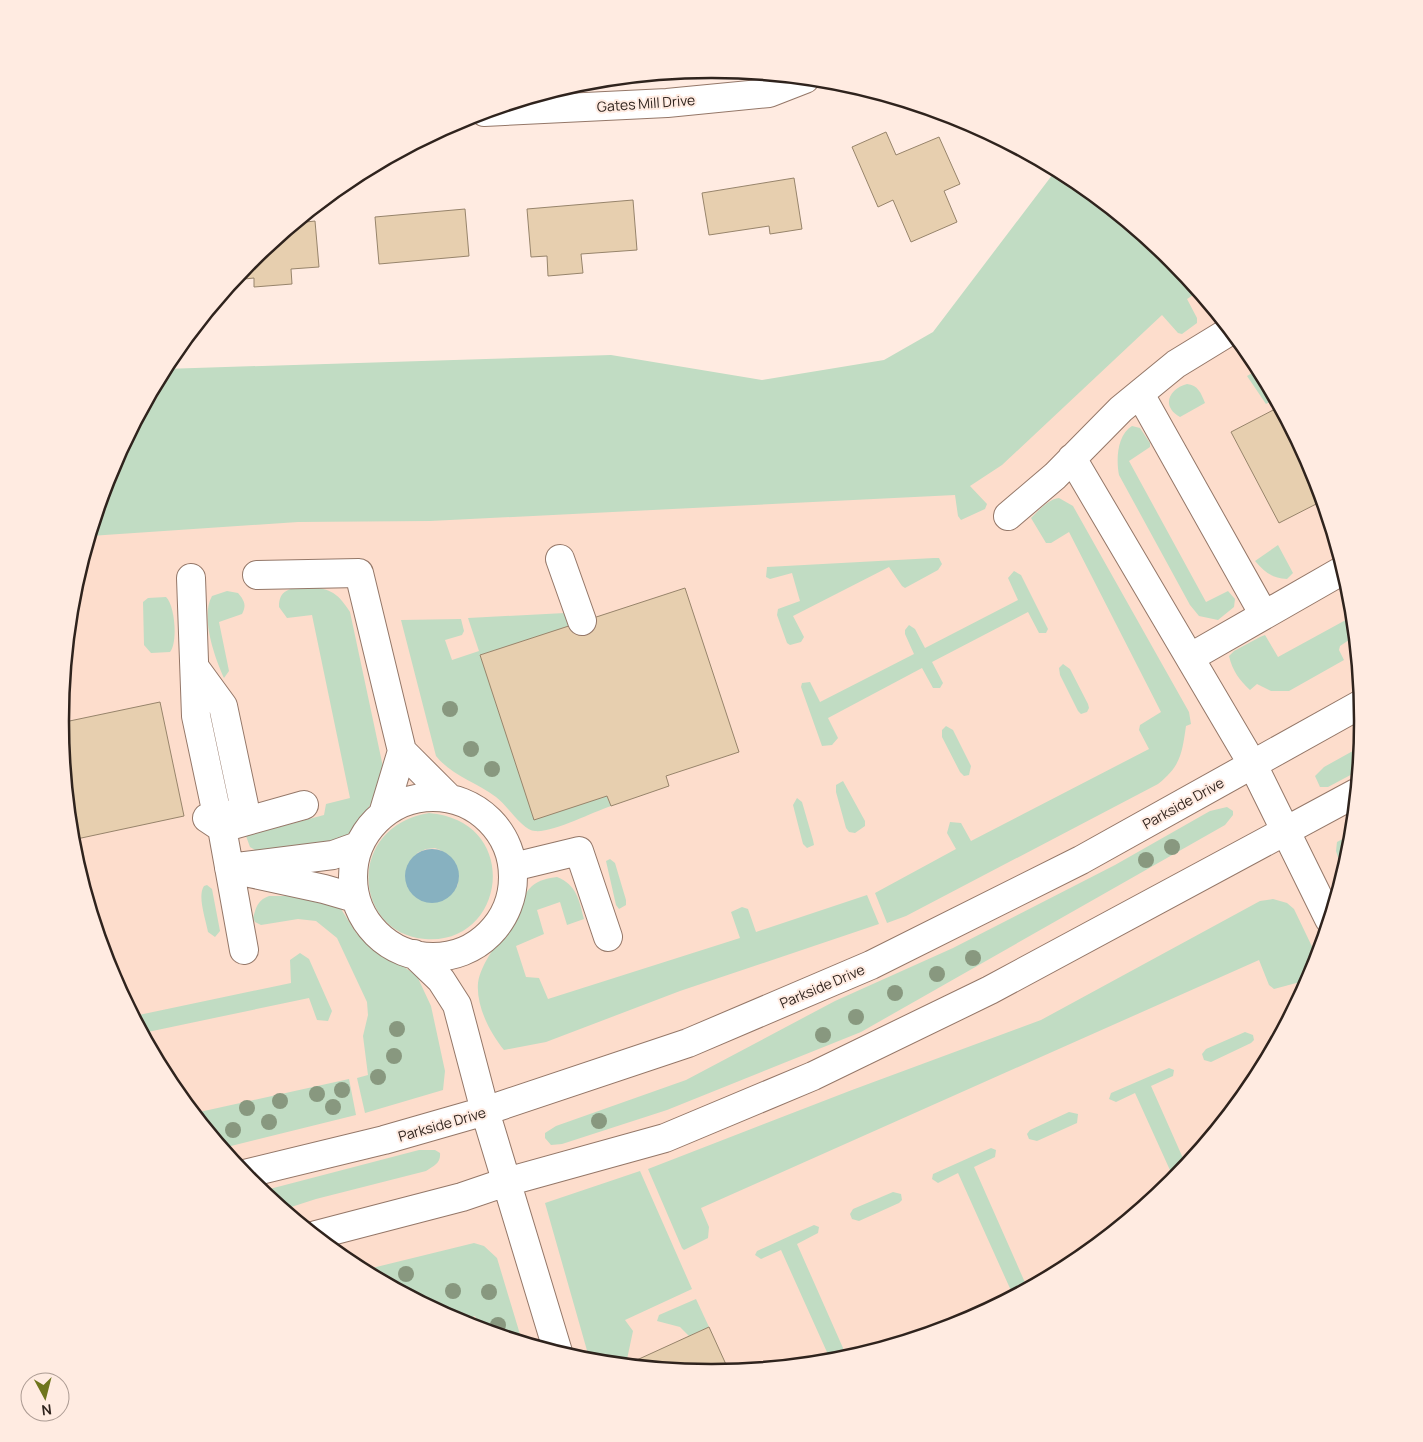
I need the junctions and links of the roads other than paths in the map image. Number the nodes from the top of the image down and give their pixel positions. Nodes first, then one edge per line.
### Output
1 (793, 84) edge
2 (509, 111) edge
3 (1224, 334) edge
4 (1140, 394) junction
5 (1072, 458) junction
6 (1008, 516) dead end
7 (560, 559) dead end
8 (1337, 574) edge
9 (257, 575) dead end
10 (191, 578) dead end
11 (1264, 615) junction
12 (582, 622) dead end
13 (1191, 657) junction
14 (196, 670) junction
15 (1354, 708) edge
16 (402, 751) junction
17 (1253, 765) junction
18 (1350, 795) edge
19 (450, 798) junction
20 (304, 805) dead end
21 (383, 814) junction
22 (222, 828) junction
23 (1287, 831) junction
24 (358, 846) junction
25 (229, 868) junction
26 (513, 868) junction
27 (355, 898) junction
28 (1325, 911) edge
29 (608, 937) dead end
30 (481, 942) junction
31 (244, 950) dead end
32 (414, 954) junction
33 (457, 1005) junction
34 (484, 1112) junction
35 (254, 1172) edge
36 (506, 1182) junction
37 (323, 1233) edge
38 (556, 1344) edge

1 - 2 street, Gates Mill Drive
3 - 4 street
4 - 5 street
4 - 11 street
5 - 6 street
5 - 13 street
7 - 12 street
8 - 11 street
9 - 16 street
10 - 14 street
11 - 13 street
13 - 17 street
14 - 22 street
14 - 22 street
15 - 17 street, Parkside Drive
16 - 19 street
16 - 21 street
17 - 23 street
17 - 34 street, Parkside Drive
18 - 23 street
19 - 21 street
19 - 26 street
20 - 22 street
21 - 24 street
22 - 25 street
23 - 28 street
23 - 36 street
24 - 25 street
24 - 27 street
25 - 27 street
25 - 31 street
26 - 29 street
26 - 30 street
27 - 32 street
30 - 32 street
30 - 33 street
32 - 33 street
33 - 34 street
34 - 35 street, Parkside Drive
34 - 36 street
36 - 37 street
36 - 38 street

